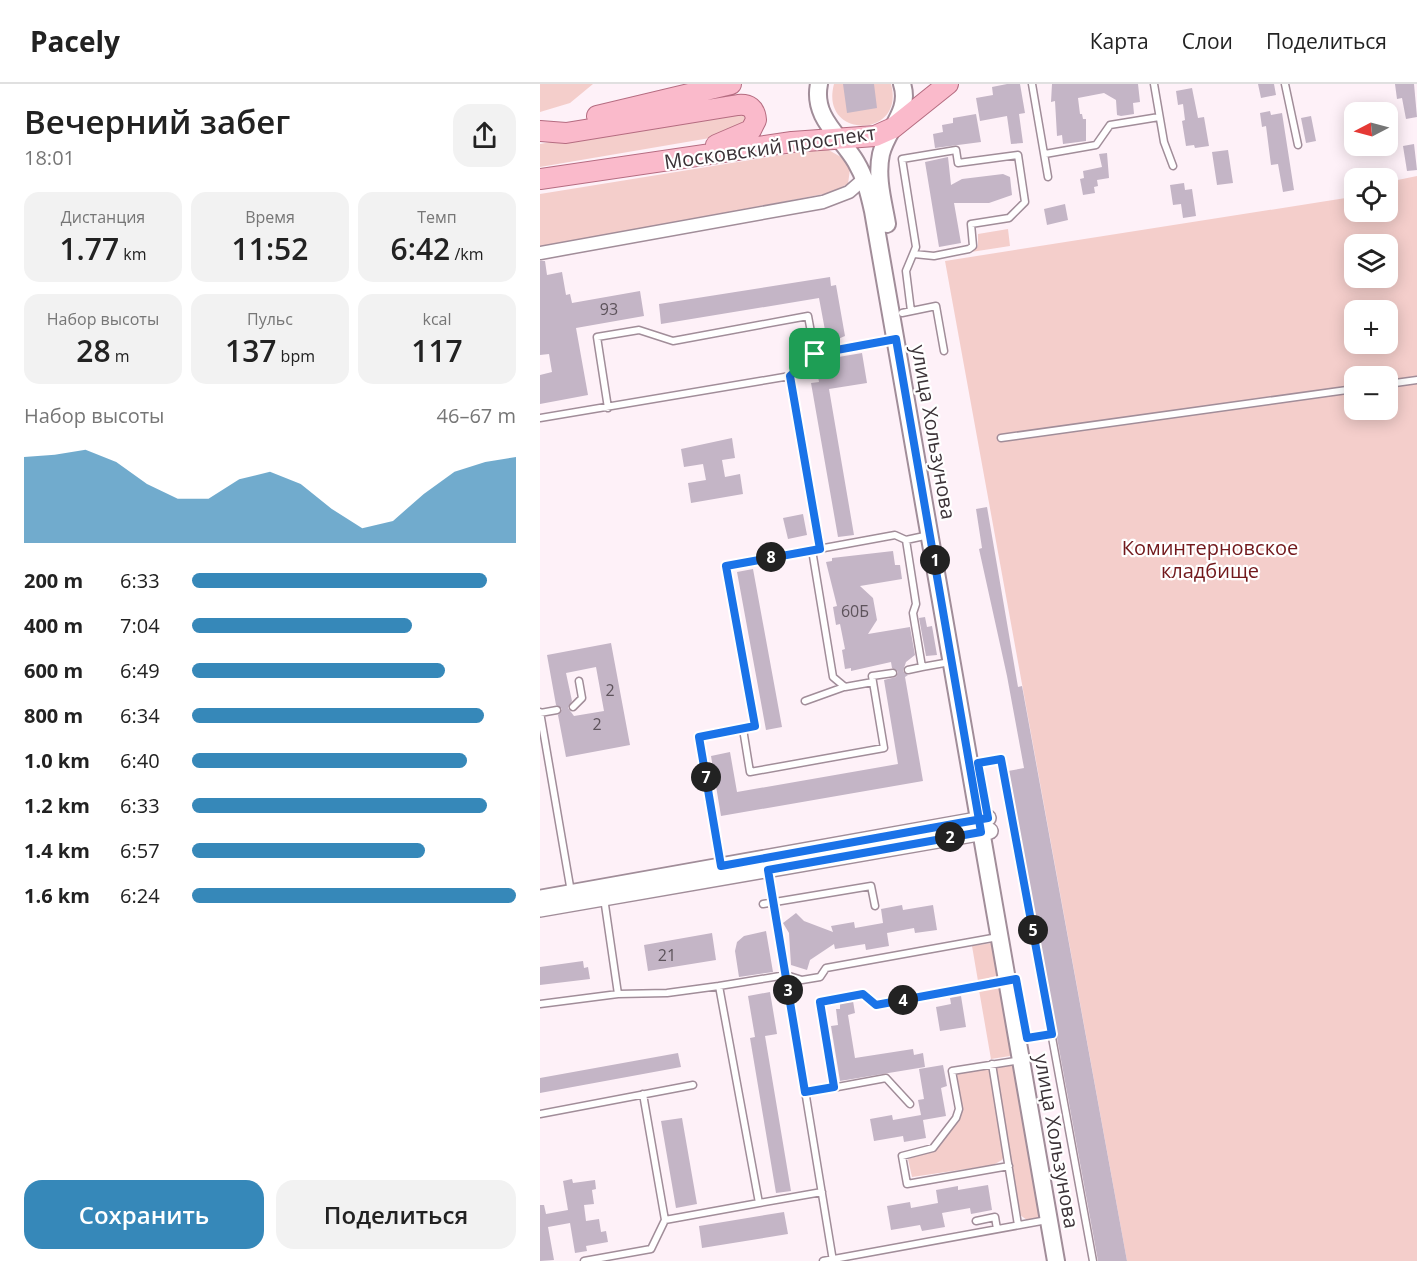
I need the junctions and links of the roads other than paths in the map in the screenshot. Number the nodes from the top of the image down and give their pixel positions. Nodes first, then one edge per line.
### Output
1 (732, 84) edge
2 (819, 84) edge
3 (902, 84) edge
4 (948, 84) edge
5 (1032, 84) edge
6 (1155, 84) edge
7 (1285, 84) edge
8 (1160, 117) junction
9 (893, 128) junction
10 (540, 130) edge
11 (839, 139) junction
12 (1298, 145) dead end
13 (1045, 154) junction
14 (680, 158) junction
15 (1173, 166) dead end
16 (1048, 177) dead end
17 (865, 178) junction
18 (540, 179) edge
19 (540, 253) edge
20 (914, 254) junction
21 (907, 312) junction
22 (896, 339) junction
23 (944, 351) dead end
24 (815, 354) junction
25 (790, 376) junction
26 (1417, 380) edge
27 (1398, 383) edge
28 (1344, 390) edge
29 (608, 408) junction
30 (540, 418) edge
31 (1001, 438) dead end
32 (931, 535) junction
33 (906, 540) junction
34 (816, 549) junction
35 (953, 662) junction
36 (922, 667) junction
37 (908, 670) dead end
38 (892, 673) dead end
39 (579, 681) dead end
40 (873, 682) junction
41 (845, 687) junction
42 (805, 701) dead end
43 (573, 707) dead end
44 (557, 710) dead end
45 (540, 713) edge
46 (742, 729) junction
47 (978, 763) junction
48 (984, 825) junction
49 (721, 866) junction
50 (768, 870) junction
51 (571, 892) junction
52 (603, 892) junction
53 (540, 898) edge
54 (774, 902) junction
55 (763, 904) dead end
56 (875, 906) dead end
57 (540, 909) edge
58 (1000, 937) junction
59 (786, 975) junction
60 (1012, 980) junction
61 (719, 986) junction
62 (618, 994) junction
63 (540, 1004) edge
64 (1052, 1034) junction
65 (1027, 1038) junction
66 (1022, 1060) junction
67 (992, 1064) junction
68 (693, 1085) dead end
69 (834, 1087) junction
70 (805, 1092) junction
71 (643, 1094) junction
72 (910, 1104) dead end
73 (540, 1114) edge
74 (1009, 1166) junction
75 (822, 1192) junction
76 (759, 1203) junction
77 (1049, 1219) junction
78 (665, 1220) junction
79 (975, 1221) dead end
80 (1018, 1225) junction
81 (997, 1229) junction
82 (833, 1260) edge
83 (584, 1261) edge
84 (823, 1261) edge
85 (1056, 1261) edge
86 (1068, 1261) edge
87 (1093, 1261) edge

1 - 10 main road
2 - 11 main road, улица Хользунова
3 - 9 main road, улица Хользунова
4 - 9 main road, Московский проспект
5 - 13 lane
6 - 8 lane
7 - 12 lane
8 - 13 lane
8 - 15 lane
9 - 11 main road, Московский проспект
9 - 21 main road, улица Хользунова
10 - 14 main road
11 - 14 main road, Московский проспект
11 - 17 main road, улица Хользунова
13 - 16 lane
14 - 18 main road, Московский проспект
17 - 19 street
17 - 22 main road, улица Хользунова
20 - 20 lane
20 - 21 lane
21 - 23 lane
21 - 47 main road, улица Хользунова
22 - 24 lane
22 - 32 main road, улица Хользунова
24 - 25 lane
24 - 29 lane
25 - 29 lane
25 - 34 lane
26 - 27 lane
28 - 31 lane
29 - 30 lane
32 - 33 lane
32 - 35 main road, улица Хользунова
33 - 34 lane
33 - 36 lane
34 - 41 lane
34 - 46 lane
35 - 36 lane
35 - 48 main road, улица Хользунова
36 - 37 lane
38 - 40 lane
39 - 43 lane
40 - 41 lane
40 - 46 lane
41 - 42 lane
44 - 45 lane
45 - 51 lane
46 - 49 lane
47 - 48 main road, улица Хользунова
47 - 64 lane
48 - 49 street
48 - 50 street
48 - 58 main road, улица Хользунова
48 - 60 main road, улица Хользунова
49 - 52 street
50 - 52 street
50 - 54 lane
51 - 52 street
51 - 53 street
52 - 57 street
52 - 62 lane
54 - 55 lane
54 - 56 lane
54 - 59 lane
58 - 59 lane
58 - 60 main road, улица Хользунова
59 - 61 lane
59 - 70 lane
60 - 65 main road, улица Хользунова
60 - 66 main road, улица Хользунова
60 - 69 lane
61 - 62 lane
61 - 76 lane
62 - 63 lane
64 - 65 lane
64 - 87 lane
65 - 86 main road, улица Хользунова
66 - 67 lane
66 - 77 main road, улица Хользунова
67 - 74 lane
67 - 74 lane
68 - 71 lane
69 - 70 lane
69 - 72 lane
70 - 75 lane
71 - 73 lane
71 - 78 lane
74 - 80 lane
75 - 76 lane
75 - 82 lane
76 - 78 lane
77 - 80 lane
77 - 85 main road, улица Хользунова
78 - 83 lane
79 - 81 lane
80 - 81 lane
81 - 82 lane
82 - 84 lane

